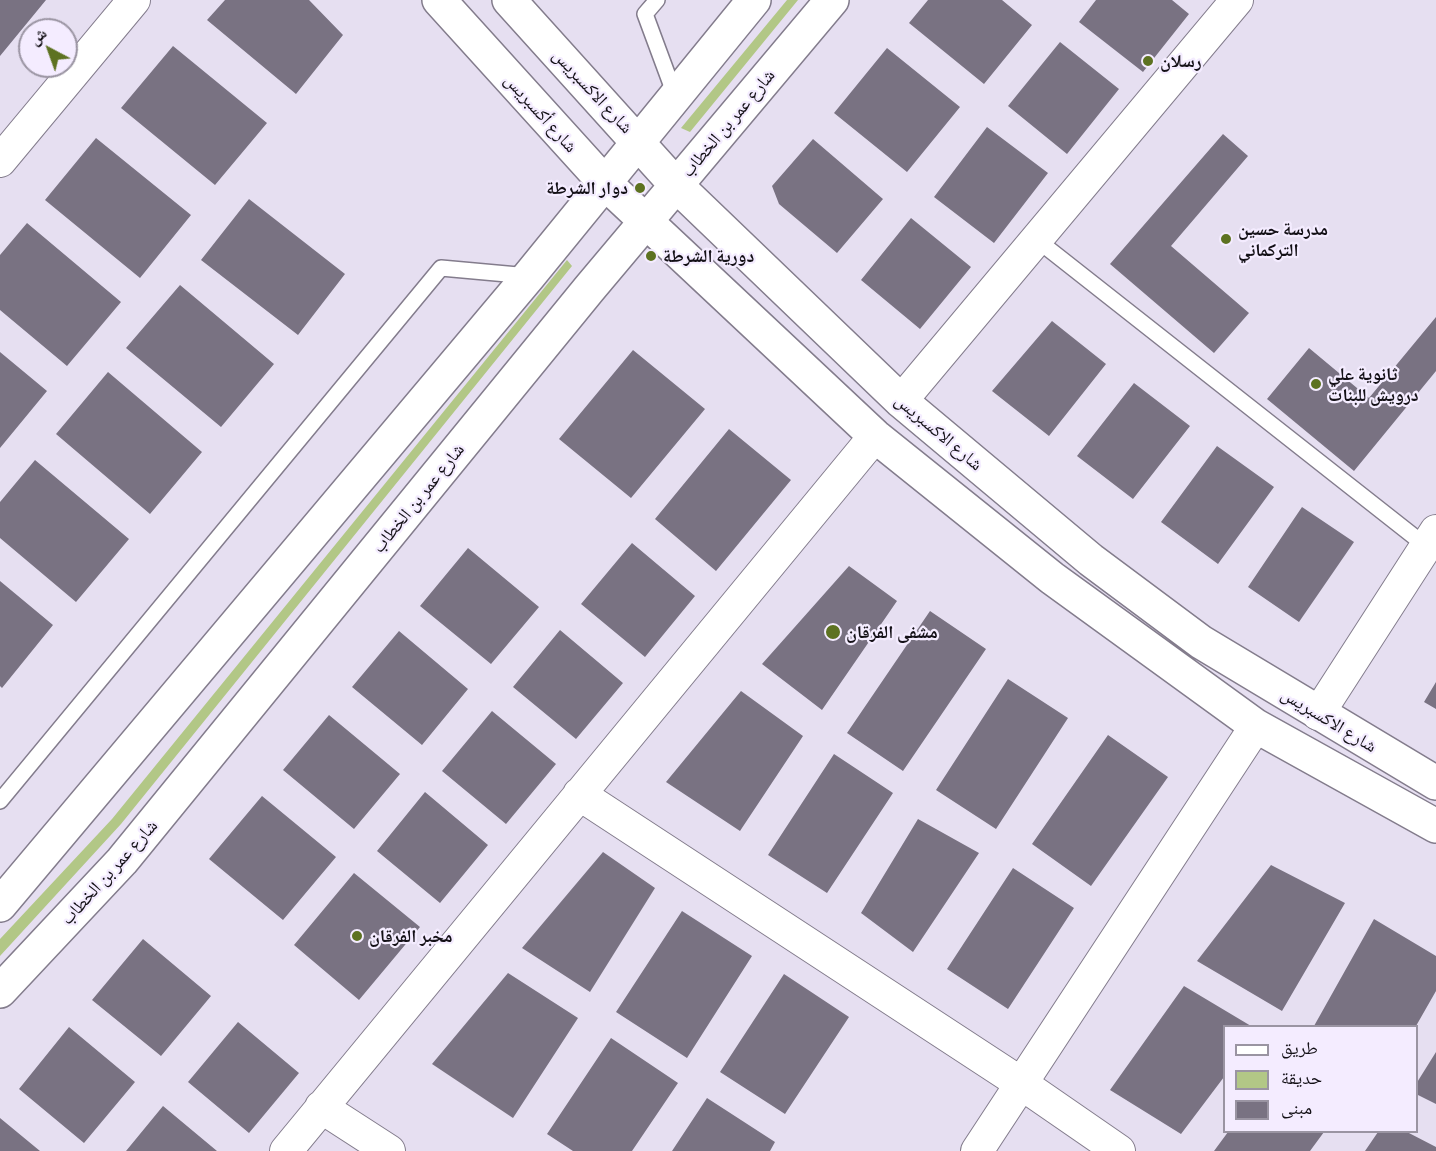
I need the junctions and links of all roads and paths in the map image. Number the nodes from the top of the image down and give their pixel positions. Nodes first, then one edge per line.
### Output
1 (134, 0) edge
2 (439, 0) edge
3 (509, 0) edge
4 (657, 0) edge
5 (754, 0) edge
6 (832, 0) edge
7 (1236, 0) edge
8 (675, 96) junction
9 (638, 141) junction
10 (3, 149) edge
11 (604, 183) junction
12 (676, 185) junction
13 (646, 222) junction
14 (1036, 239) junction
15 (530, 276) junction
16 (901, 400) junction
17 (875, 436) junction
18 (1431, 539) edge
19 (1318, 714) junction
20 (1256, 726) junction
21 (1436, 783) edge
22 (579, 794) junction
23 (0, 801) edge
24 (1436, 826) edge
25 (0, 905) edge
26 (0, 992) edge
27 (1022, 1084) junction
28 (321, 1107) junction
29 (286, 1151) edge
30 (389, 1151) edge
31 (976, 1151) edge
32 (1119, 1151) edge

1 - 10 street
2 - 11 street, شارع أكسبريس
3 - 9 street, شارع الاكسبريس
4 - 8 lane
5 - 8 street
6 - 12 street, شارع عمر بن الخطاب
7 - 14 street
8 - 9 street
9 - 11 street
9 - 12 street, شارع الاكسبريس
11 - 13 street, شارع أكسبريس
11 - 15 street
12 - 13 street, شارع عمر بن الخطاب
12 - 16 street, شارع الاكسبريس
13 - 17 street, شارع أكسبريس
13 - 26 street, شارع عمر بن الخطاب
14 - 16 street
14 - 18 lane
15 - 23 lane
15 - 25 street
16 - 19 street, شارع الاكسبريس
17 - 20 street, شارع أكسبريس
17 - 22 street
18 - 19 street
19 - 21 street, شارع الاكسبريس
20 - 24 street, شارع أكسبريس
20 - 27 street
22 - 27 street
22 - 28 street
27 - 31 street
27 - 32 street
28 - 29 street
28 - 30 street

